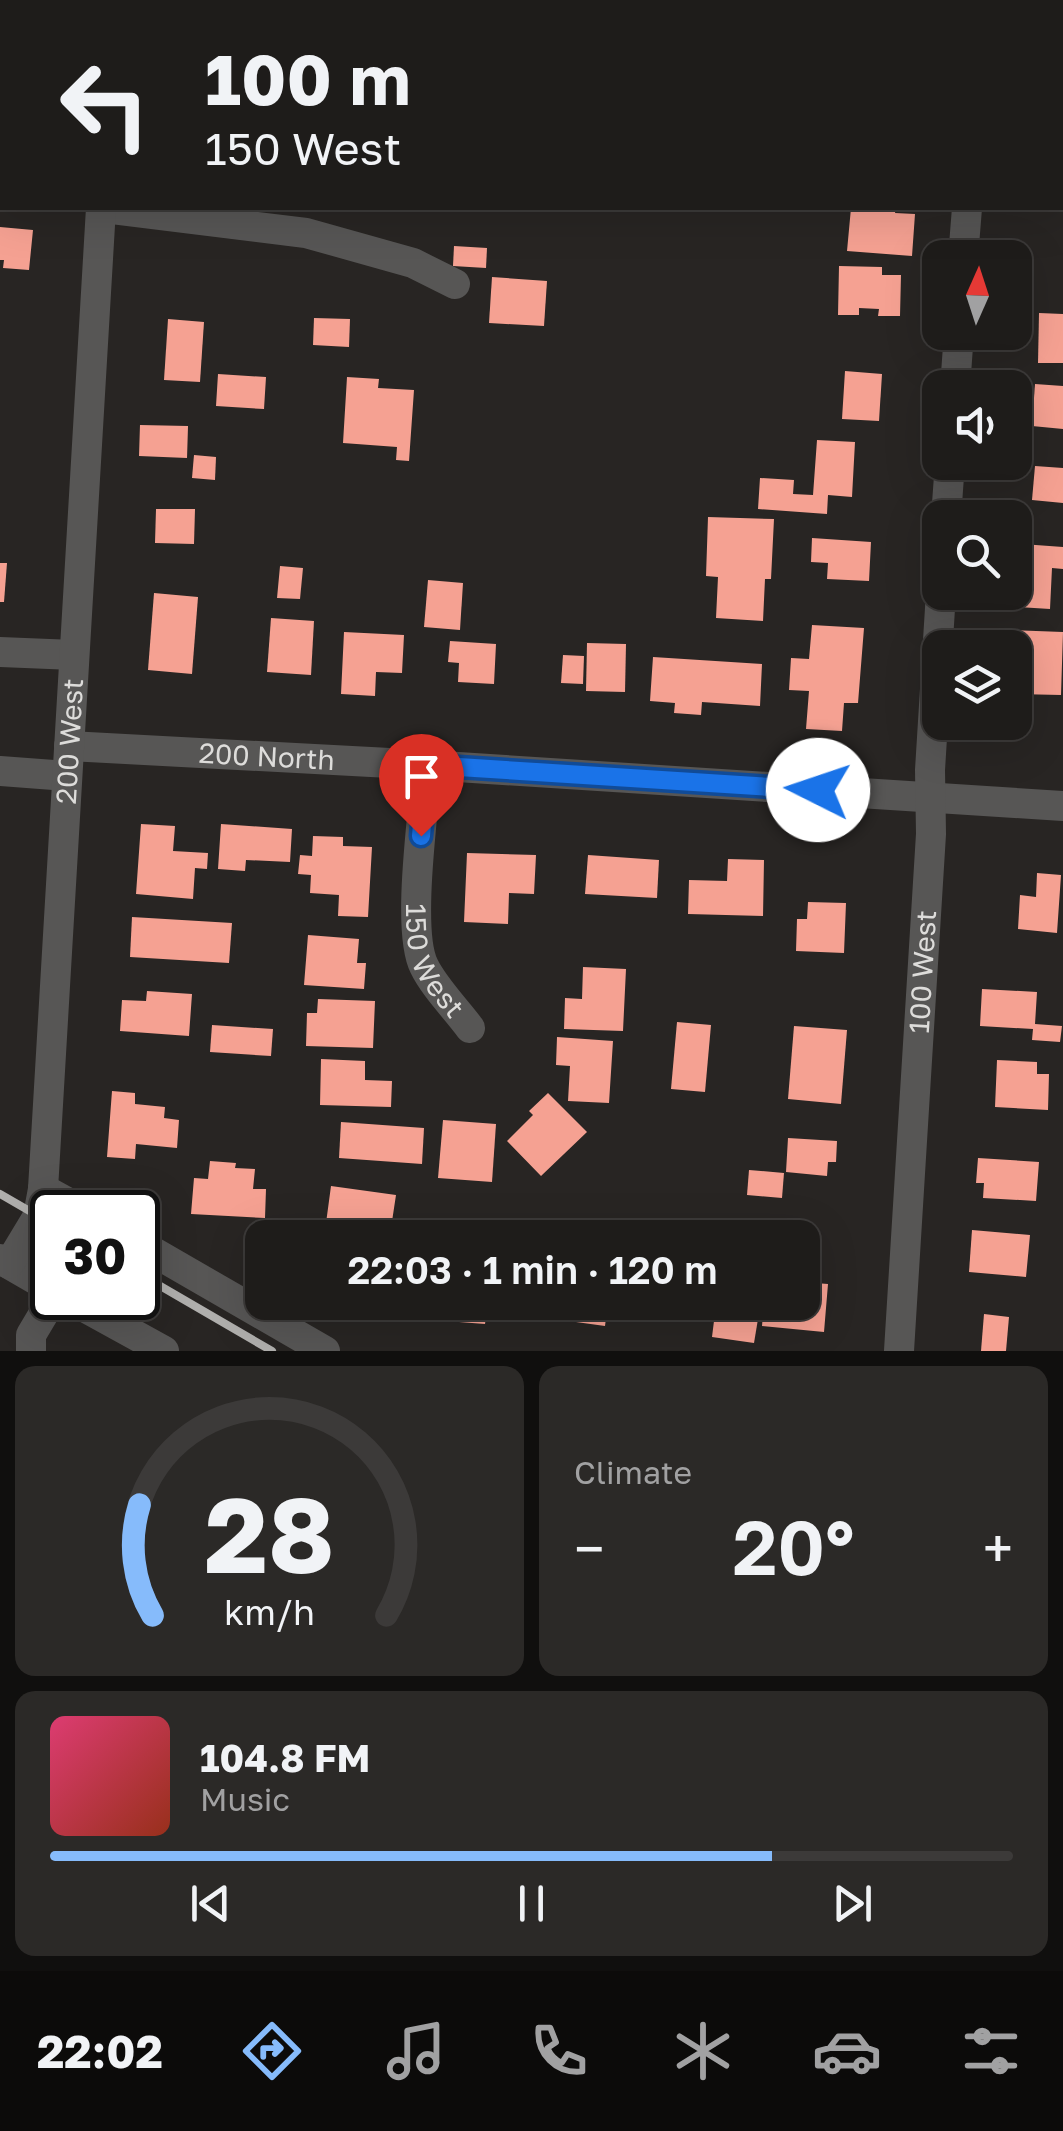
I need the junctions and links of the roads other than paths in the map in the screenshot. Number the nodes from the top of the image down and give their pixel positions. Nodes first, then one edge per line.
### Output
1 (103, 210) edge
2 (120, 210) edge
3 (967, 210) edge
4 (965, 240) edge
5 (455, 284) dead end
6 (941, 610) edge
7 (0, 652) edge
8 (74, 655) junction
9 (68, 761) junction
10 (427, 765) junction
11 (0, 770) edge
12 (930, 797) junction
13 (1063, 806) edge
14 (470, 1028) dead end
15 (43, 1188) junction
16 (46, 1190) edge
17 (160, 1256) edge
18 (5, 1262) edge
19 (30, 1276) edge
20 (40, 1320) edge
21 (108, 1320) edge
22 (30, 1351) edge
23 (164, 1351) edge
24 (325, 1351) edge
25 (899, 1351) edge

1 - 8 street, 200 West
2 - 5 street
3 - 4 street
6 - 12 street, 100 West
7 - 8 street
8 - 9 street, 200 West
9 - 10 street, 200 North
9 - 11 street, 200 North
9 - 15 street, 200 West
10 - 12 street, 200 North
10 - 14 street, 150 West
12 - 13 street, 200 North
12 - 25 street, 100 West
15 - 16 street
15 - 18 street, 200 West
17 - 24 street
18 - 19 street
20 - 22 street
21 - 23 street

